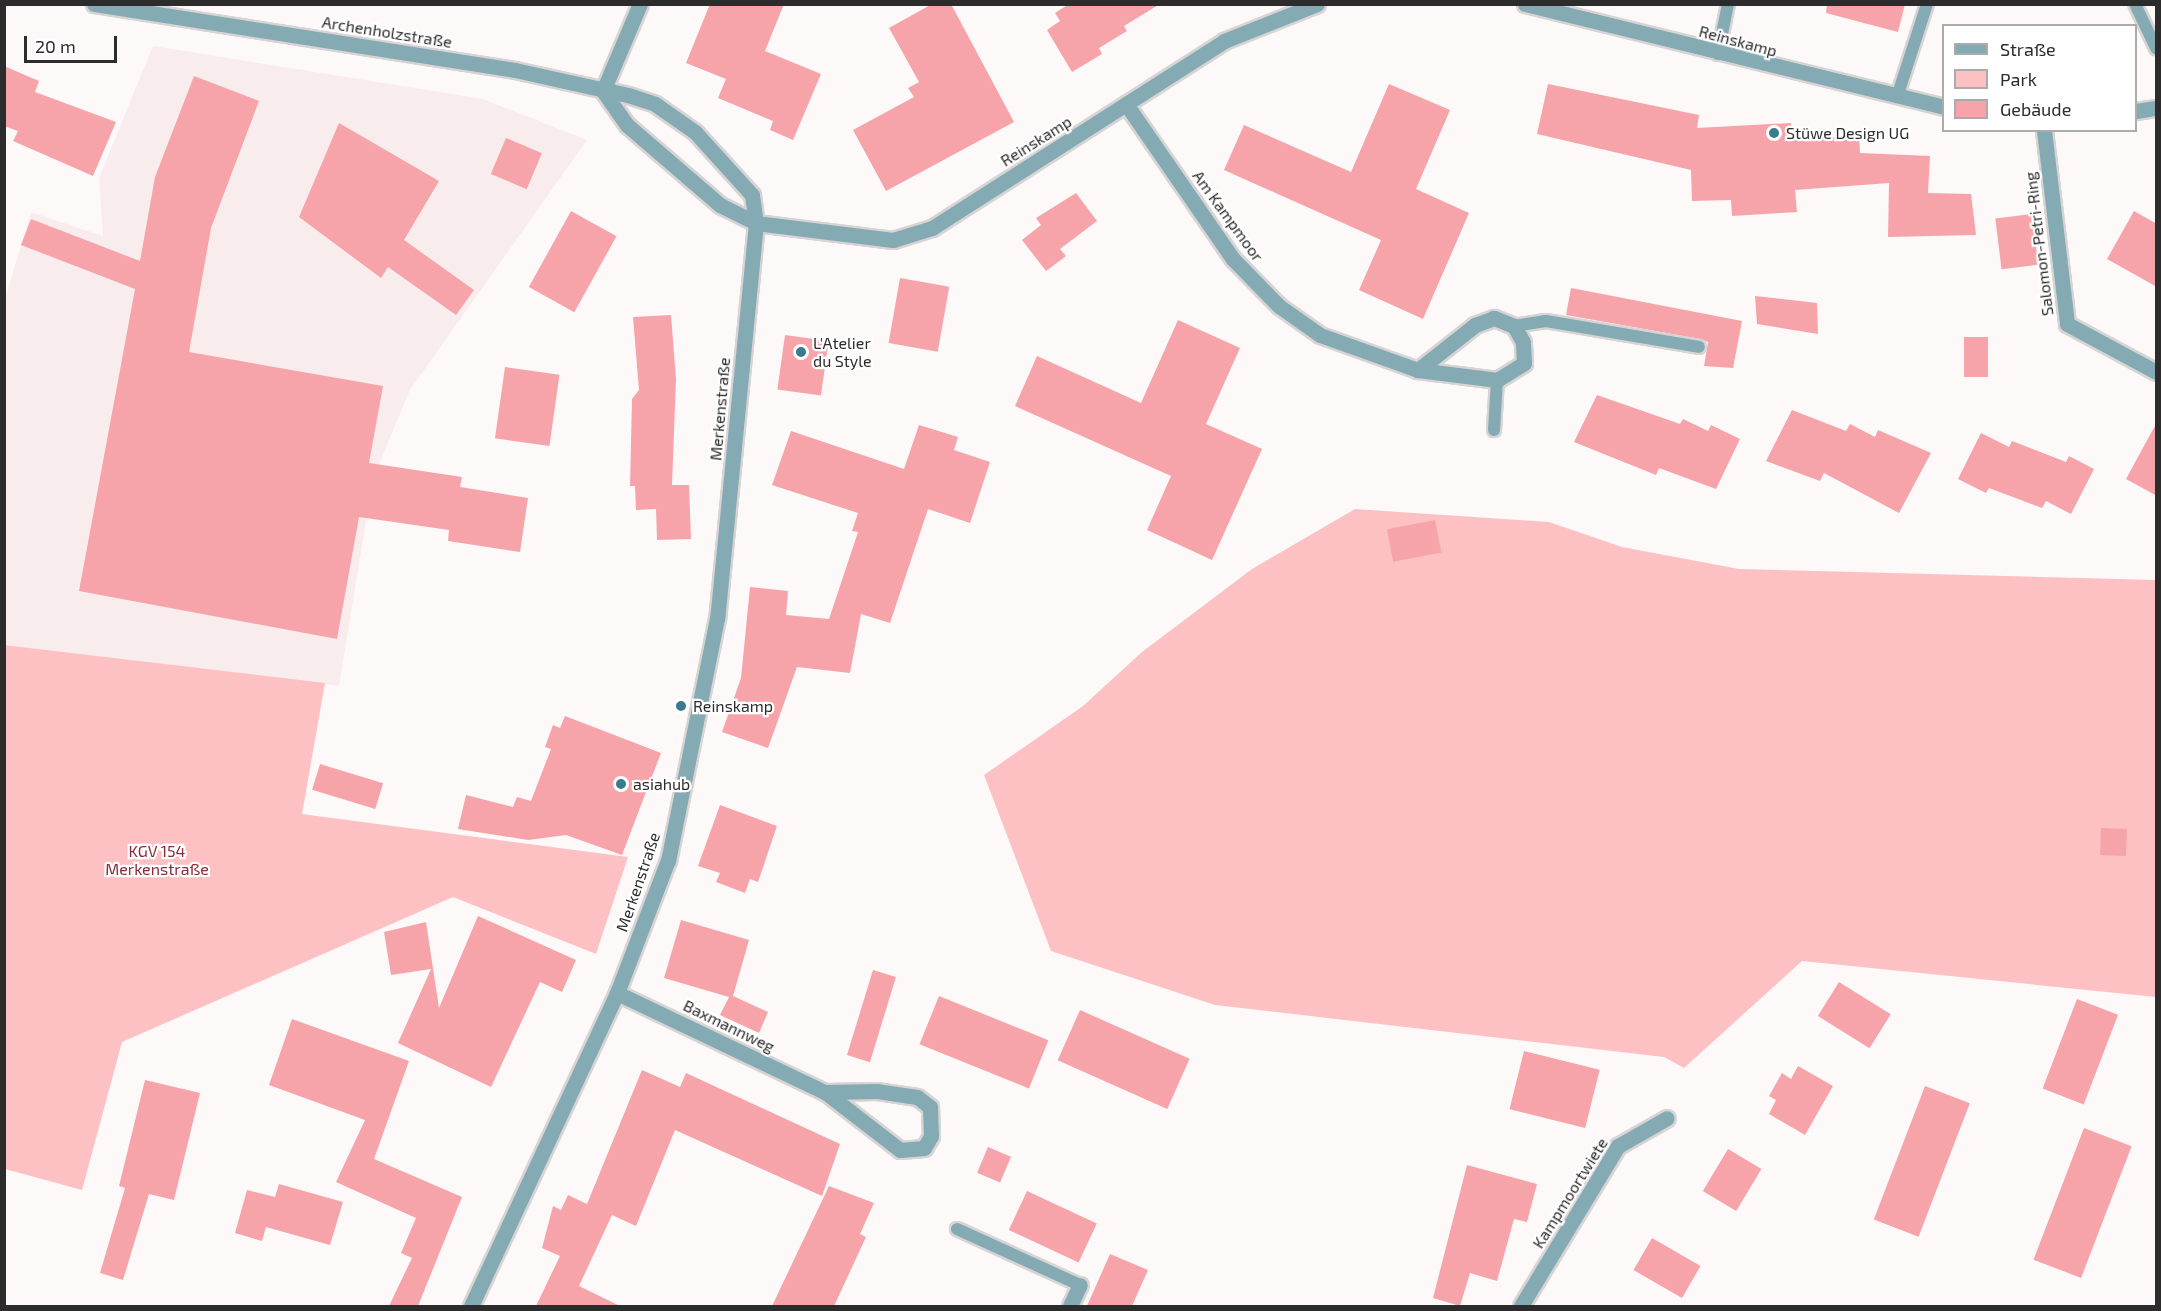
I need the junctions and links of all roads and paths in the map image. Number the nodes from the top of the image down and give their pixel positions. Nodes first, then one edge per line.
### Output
1 (94, 4) edge
2 (640, 4) edge
3 (1317, 4) edge
4 (1525, 4) edge
5 (1728, 4) edge
6 (1928, 4) edge
7 (2135, 4) edge
8 (2157, 48) edge
9 (1718, 54) junction
10 (603, 91) junction
11 (1897, 96) junction
12 (1126, 104) junction
13 (1942, 107) edge
14 (2157, 108) edge
15 (2137, 111) edge
16 (2044, 132) edge
17 (756, 223) junction
18 (1514, 326) junction
19 (1699, 347) dead end
20 (1418, 370) junction
21 (2157, 372) edge
22 (1497, 380) junction
23 (1494, 430) dead end
24 (617, 993) junction
25 (825, 1092) junction
26 (1667, 1118) dead end
27 (957, 1229) dead end
28 (1080, 1285) joint
29 (471, 1306) edge
30 (1070, 1306) edge
31 (1521, 1306) edge

1 - 10 street, Archenholzstraße
2 - 10 street
3 - 12 street, Reinskamp
4 - 9 street, Reinskamp
5 - 9 lane
6 - 11 lane
7 - 8 lane
9 - 11 street, Reinskamp
10 - 17 street
10 - 17 street, Archenholzstraße
11 - 13 street, Reinskamp
12 - 17 street, Reinskamp
12 - 20 street, Am Kampmoor
14 - 15 street
16 - 21 street, Salomon-Petri-Ring
17 - 24 street, Merkenstraße
18 - 19 lane
18 - 20 street
18 - 22 street
20 - 22 street, Am Kampmoor
22 - 23 lane
24 - 25 street, Baxmannweg
24 - 29 street, Merkenstraße
25 - 25 street, Baxmannweg
26 - 31 street, Kampmoortwiete
27 - 28 lane
28 - 30 street

